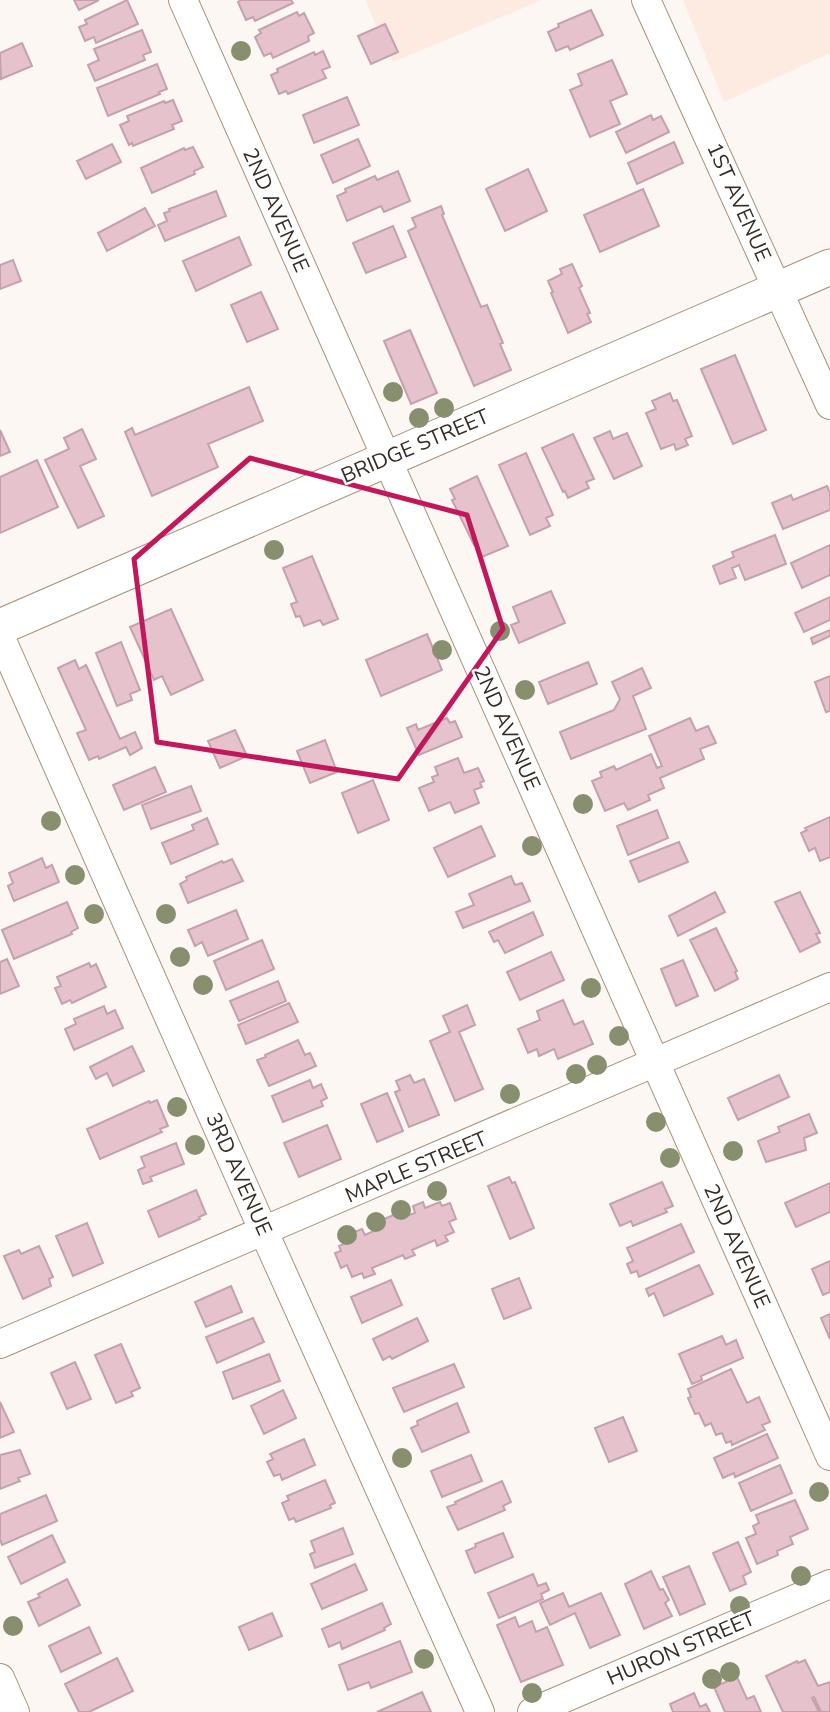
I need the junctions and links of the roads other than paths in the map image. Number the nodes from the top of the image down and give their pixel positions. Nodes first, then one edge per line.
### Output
1 (183, 0) edge
2 (646, 0) edge
3 (830, 267) edge
4 (779, 290) junction
5 (830, 405) edge
6 (387, 458) junction
7 (0, 627) edge
8 (0, 636) edge
9 (830, 987) edge
10 (657, 1063) junction
11 (264, 1232) junction
12 (0, 1344) edge
13 (830, 1456) edge
14 (830, 1584) edge
15 (0, 1678) edge
16 (15, 1712) edge
17 (480, 1712) edge
18 (533, 1712) edge

1 - 6 street, 2ND AVENUE
2 - 4 street, 1ST AVENUE
3 - 4 main road, BRIDGE STREET
4 - 5 street, 1ST AVENUE
4 - 6 main road, BRIDGE STREET
6 - 7 main road, BRIDGE STREET
6 - 10 street, 2ND AVENUE
8 - 11 street, 3RD AVENUE
9 - 10 street, MAPLE STREET
10 - 11 street, MAPLE STREET
10 - 13 street, 2ND AVENUE
11 - 12 street, MAPLE STREET
11 - 17 street, 3RD AVENUE
14 - 18 street, HURON STREET
15 - 16 street

